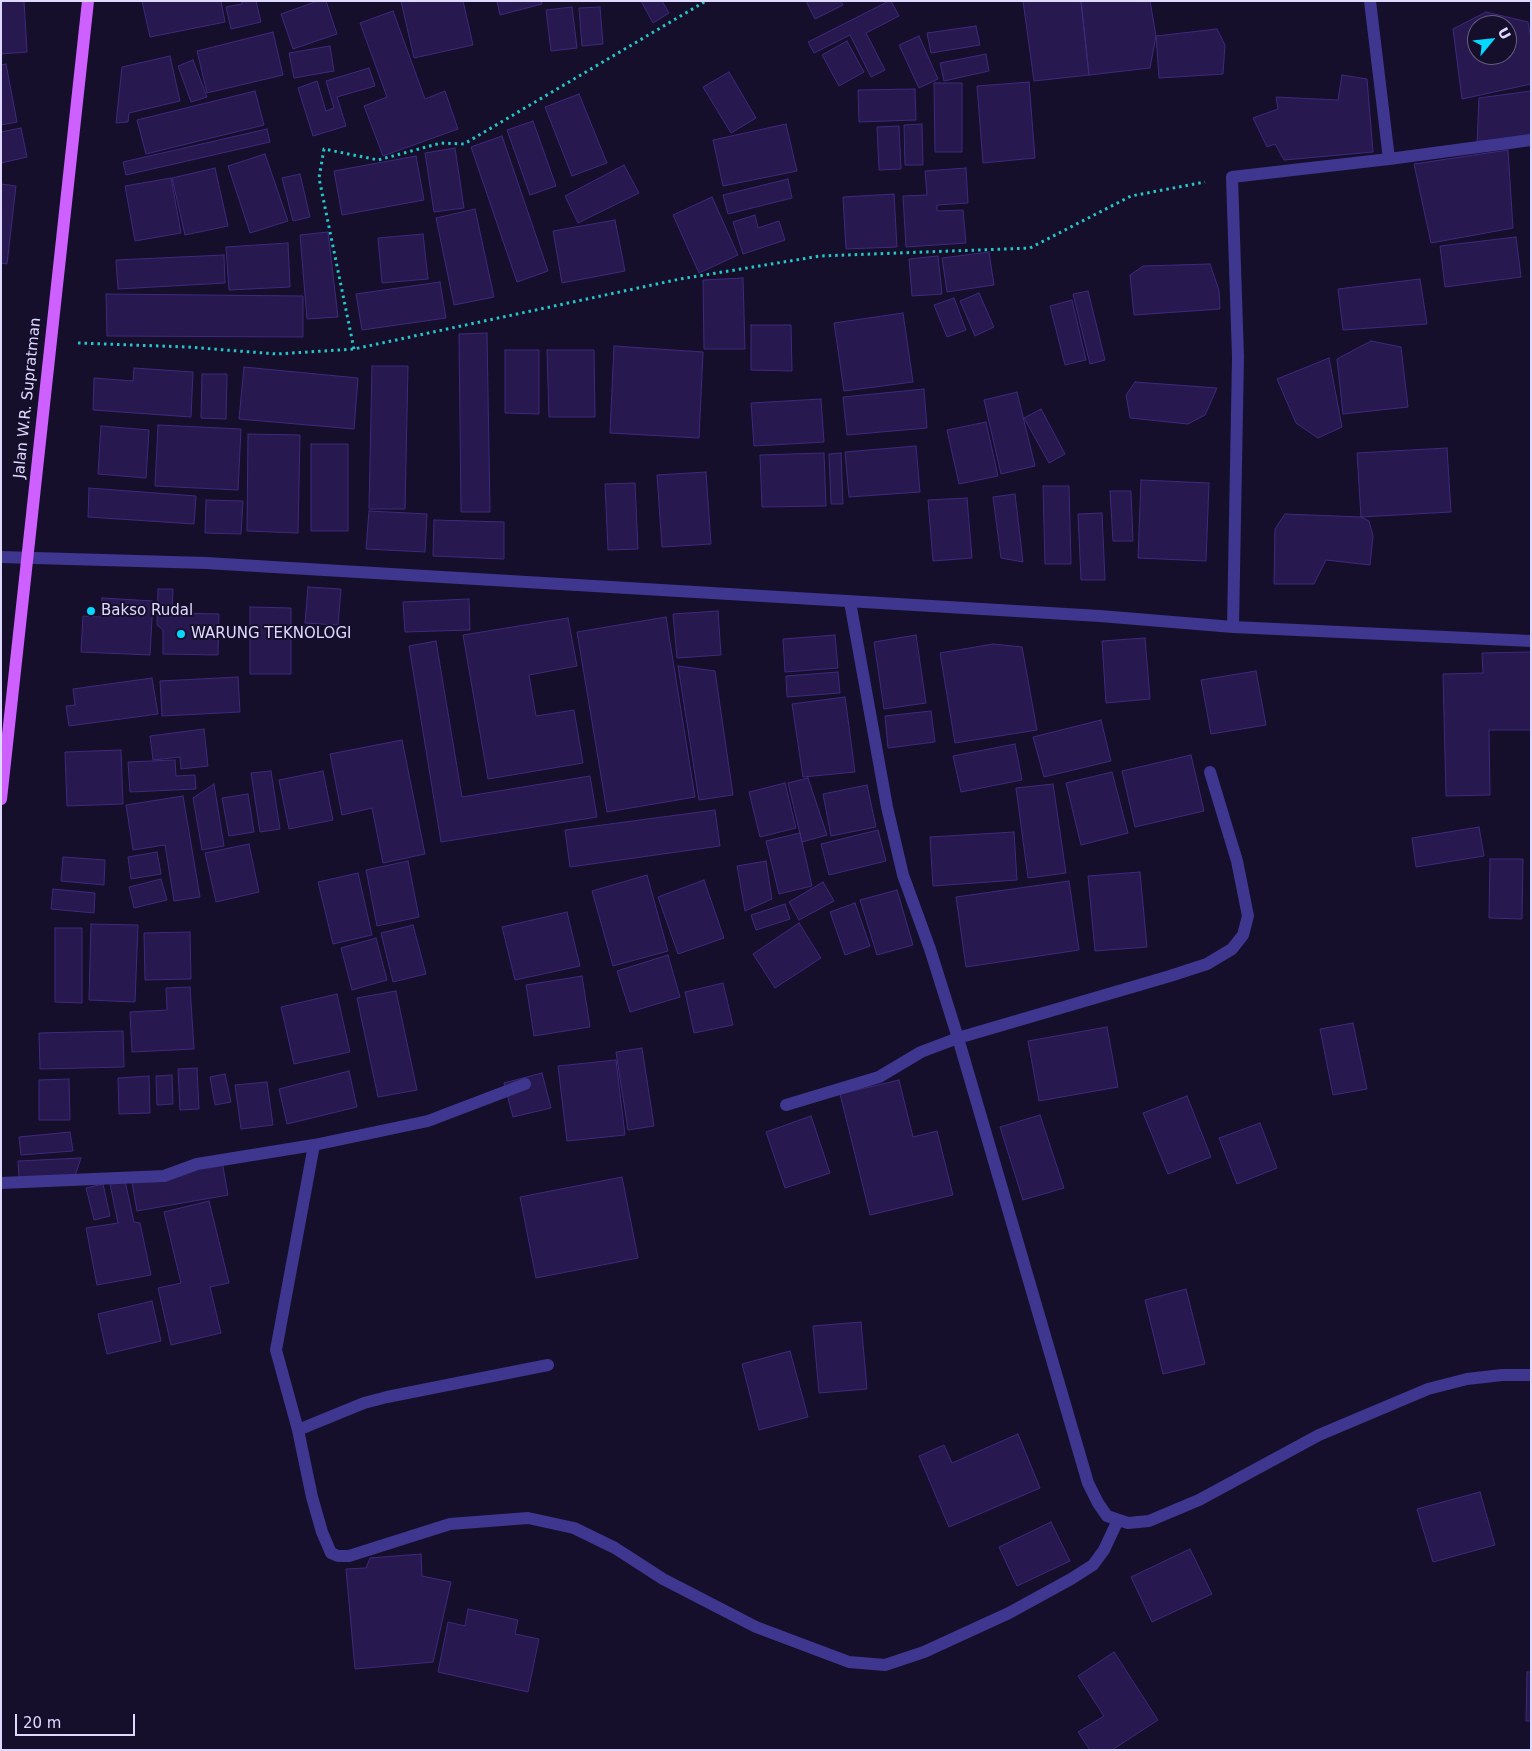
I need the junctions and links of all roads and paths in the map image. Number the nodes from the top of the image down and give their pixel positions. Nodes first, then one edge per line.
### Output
1 (88, 1) edge
2 (706, 1) edge
3 (1370, 1) edge
4 (1531, 140) edge
5 (1389, 159) junction
6 (1232, 177) junction
7 (50, 342) junction
8 (354, 349) junction
9 (1, 557) edge
10 (27, 557) junction
11 (850, 602) junction
12 (1233, 628) junction
13 (1531, 641) edge
14 (1210, 772) dead end
15 (1, 799) edge
16 (958, 1038) junction
17 (525, 1084) dead end
18 (786, 1105) dead end
19 (314, 1145) junction
20 (1, 1183) edge
21 (548, 1365) dead end
22 (1531, 1375) edge
23 (298, 1430) junction
24 (1118, 1520) junction

1 - 7 main road, Jalan W.R. Supratman
2 - 8 path
3 - 5 street
4 - 5 street
5 - 6 street
6 - 8 path
6 - 12 street
7 - 8 path
7 - 10 main road, Jalan W.R. Supratman
9 - 10 street
10 - 11 street
10 - 15 main road, Jalan W.R. Supratman
11 - 12 street
11 - 16 street
12 - 13 street
14 - 16 street
16 - 18 street
16 - 24 street
17 - 19 street
19 - 20 street
19 - 23 street
21 - 23 street
22 - 24 street
23 - 24 street

